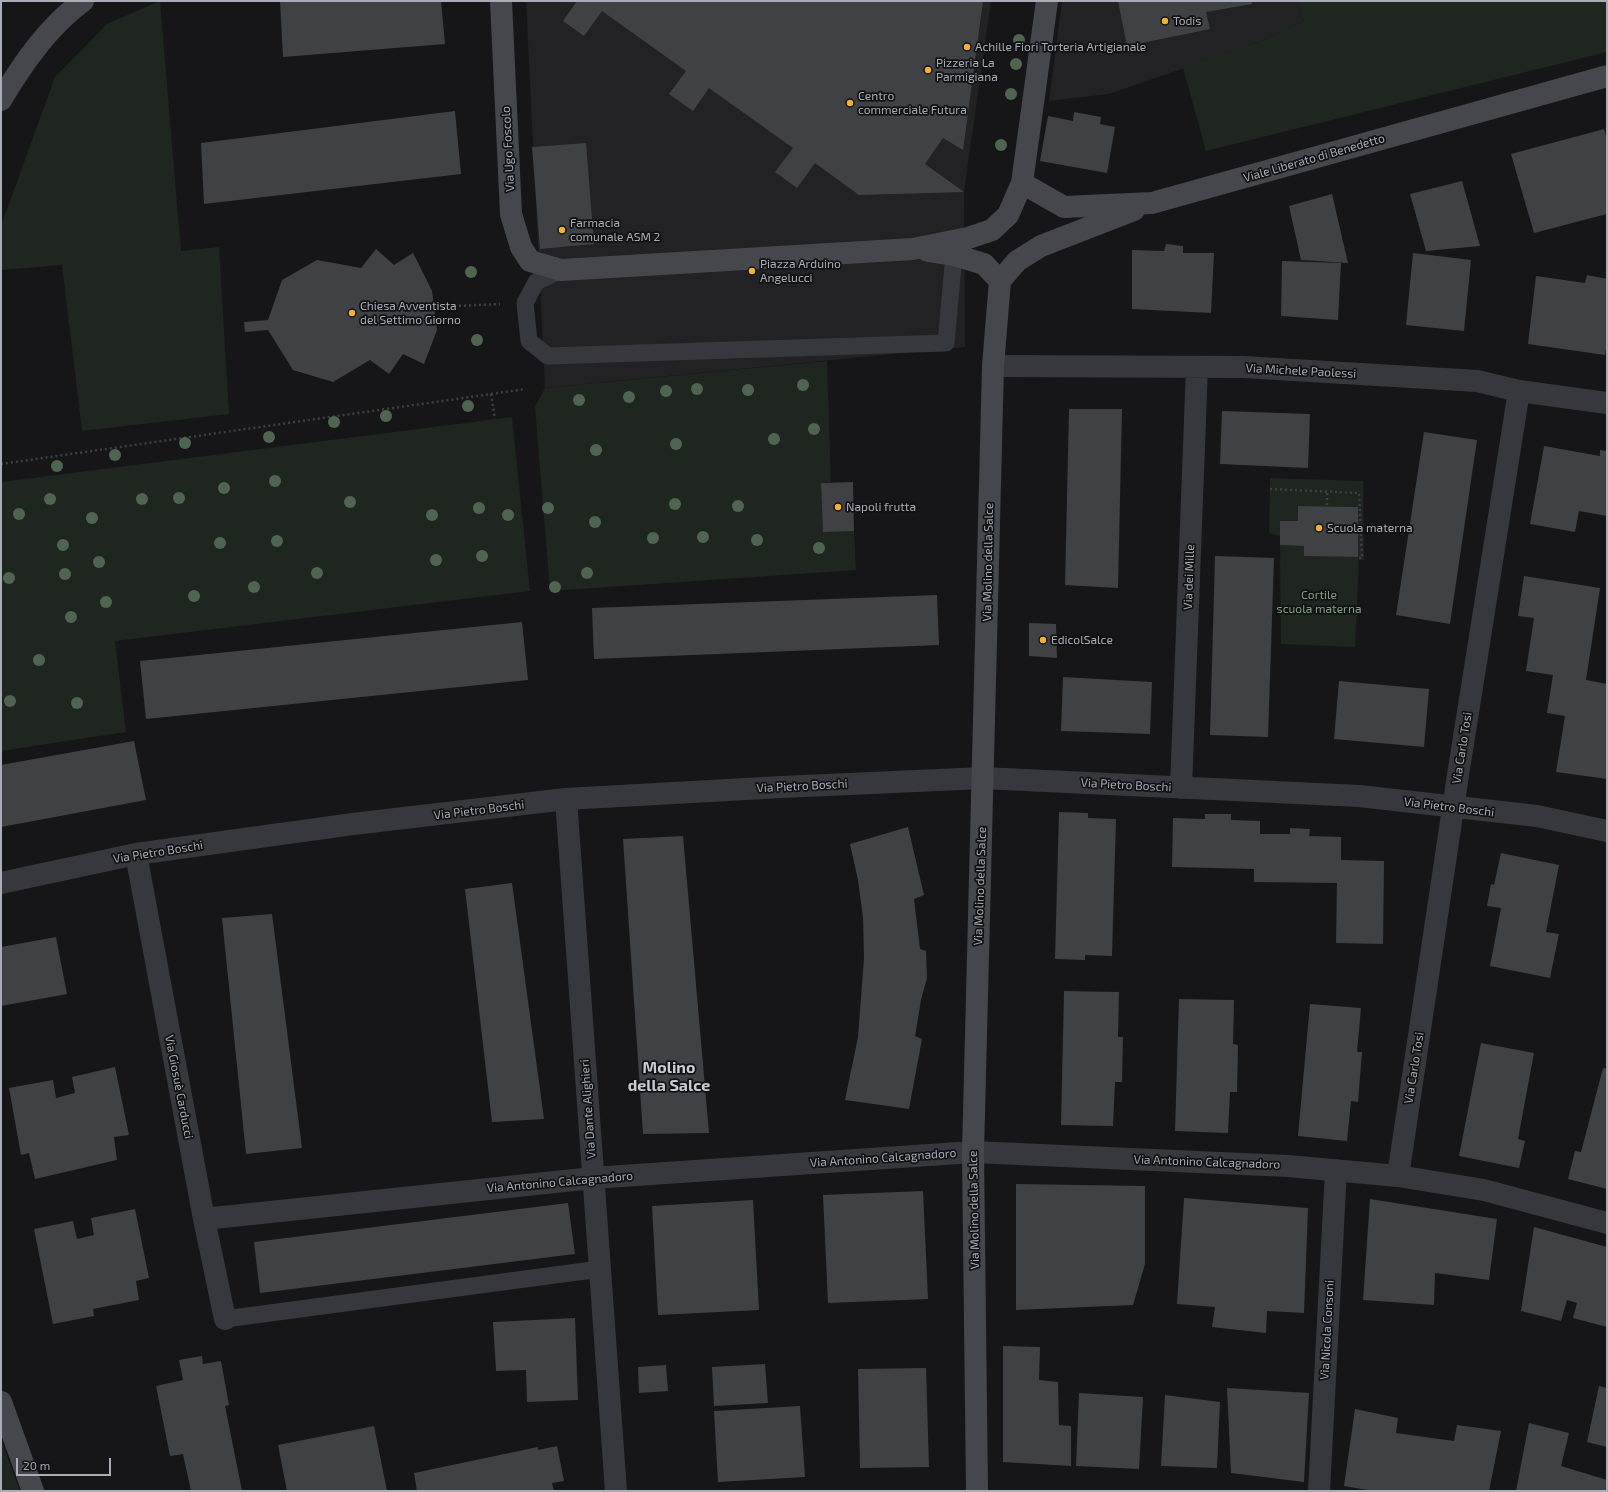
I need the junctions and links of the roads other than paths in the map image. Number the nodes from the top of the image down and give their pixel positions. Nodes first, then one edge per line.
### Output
1 (83, 1) edge
2 (501, 1) edge
3 (1047, 1) edge
4 (1607, 76) edge
5 (1, 100) edge
6 (1022, 183) junction
7 (1152, 203) junction
8 (913, 250) junction
9 (954, 255) junction
10 (561, 270) junction
11 (1000, 281) junction
12 (993, 366) junction
13 (1197, 367) junction
14 (1519, 391) junction
15 (1607, 403) edge
16 (983, 778) junction
17 (1182, 788) junction
18 (566, 800) junction
19 (1453, 808) junction
20 (1607, 831) edge
21 (136, 854) junction
22 (1, 883) edge
23 (973, 1152) junction
24 (1336, 1170) junction
25 (1398, 1176) junction
26 (593, 1178) junction
27 (204, 1219) junction
28 (1607, 1223) edge
29 (600, 1269) junction
30 (225, 1319) joint
31 (1, 1402) edge
32 (980, 1486) edge
33 (33, 1491) edge
34 (616, 1491) edge
35 (1319, 1491) edge

1 - 5 main road
2 - 10 main road, Via Ugo Foscolo
3 - 6 main road
4 - 7 main road, Viale Liberato di Benedetto
6 - 7 main road, Viale Liberato di Benedetto
6 - 8 main road
7 - 11 main road
8 - 9 main road
8 - 10 main road, Via Ugo Foscolo
9 - 10 lane
9 - 11 main road
11 - 12 main road, Via Molino della Salce
12 - 13 street, Via Michele Paolessi
12 - 16 main road, Via Molino della Salce
13 - 14 street, Via Michele Paolessi
13 - 17 street, Via dei Mille
14 - 15 street, Via Michele Paolessi
14 - 19 street, Via Carlo Tosi
16 - 17 street, Via Pietro Boschi
16 - 18 street, Via Pietro Boschi
16 - 23 main road, Via Molino della Salce
17 - 19 street, Via Pietro Boschi
18 - 21 street, Via Pietro Boschi
18 - 26 street, Via Dante Alighieri
19 - 20 street, Via Pietro Boschi
19 - 25 street, Via Carlo Tosi
21 - 22 street, Via Pietro Boschi
21 - 27 street, Via Giosuè Carducci
23 - 24 street, Via Antonino Calcagnadoro
23 - 26 street, Via Antonino Calcagnadoro
23 - 32 main road, Via Molino della Salce
24 - 25 street, Via Antonino Calcagnadoro
24 - 35 street, Via Nicola Consoni
25 - 28 street, Via Antonino Calcagnadoro
26 - 27 street, Via Antonino Calcagnadoro
26 - 29 street, Via Dante Alighieri
27 - 30 street, Via Giosuè Carducci
29 - 30 lane
29 - 34 street, Via Dante Alighieri
31 - 33 main road

